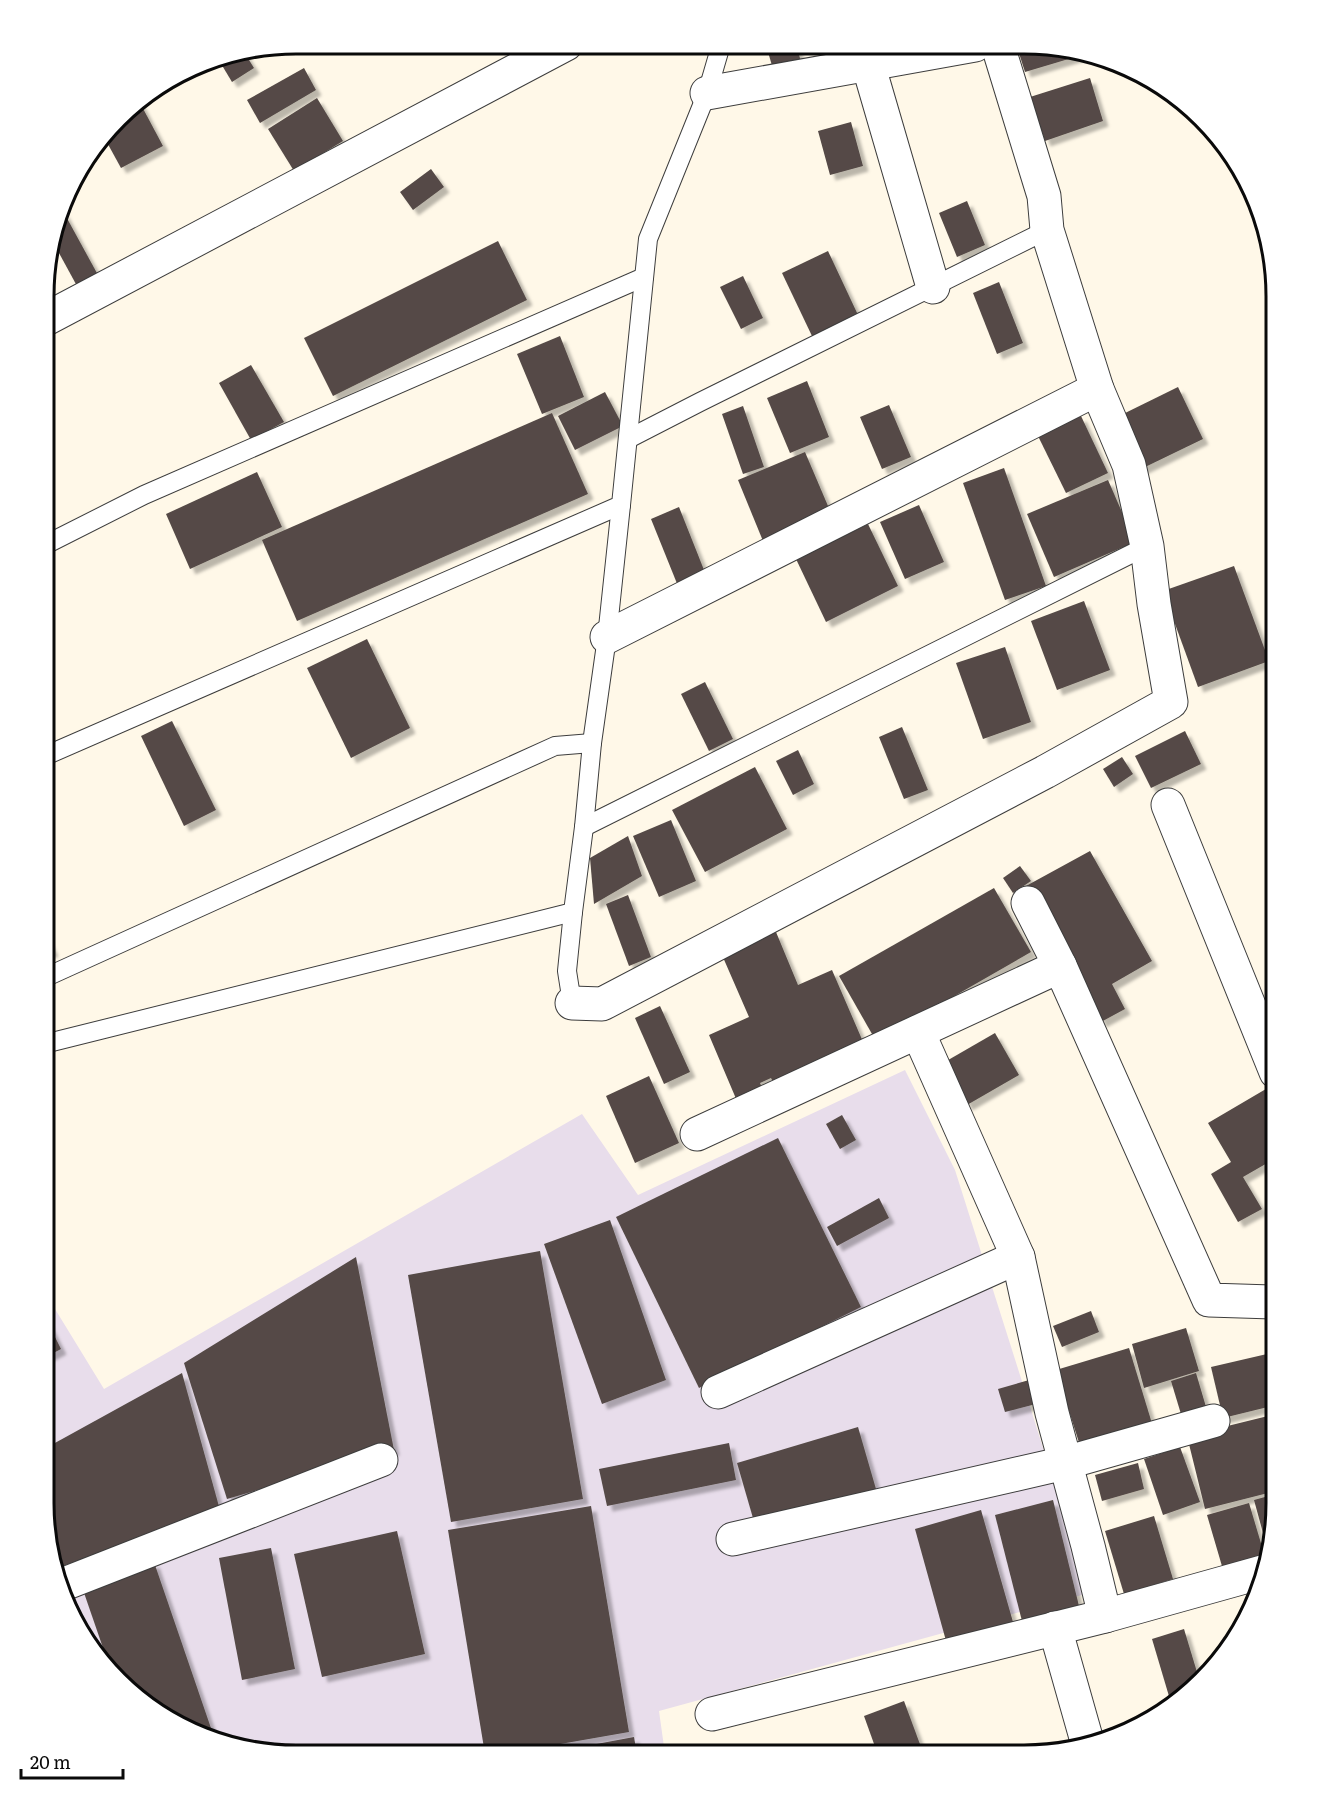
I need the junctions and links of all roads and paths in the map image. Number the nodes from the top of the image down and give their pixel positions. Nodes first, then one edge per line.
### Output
1 (547, 54) edge
2 (718, 54) edge
3 (924, 54) edge
4 (1000, 54) edge
5 (868, 64) junction
6 (707, 93) junction
7 (1047, 230) junction
8 (644, 277) junction
9 (933, 287) junction
10 (54, 315) edge
11 (1097, 389) junction
12 (628, 439) junction
13 (621, 505) junction
14 (54, 540) edge
15 (1147, 546) junction
16 (607, 637) junction
17 (592, 743) junction
18 (54, 752) edge
19 (1168, 805) dead end
20 (584, 827) junction
21 (1028, 903) dead end
22 (573, 912) junction
23 (1060, 966) junction
24 (54, 973) edge
25 (572, 1004) joint
26 (918, 1032) junction
27 (54, 1042) edge
28 (1266, 1047) edge
29 (697, 1134) dead end
30 (1018, 1257) junction
31 (1266, 1302) edge
32 (718, 1392) dead end
33 (1213, 1421) dead end
34 (381, 1460) dead end
35 (1065, 1463) junction
36 (733, 1539) dead end
37 (1255, 1574) edge
38 (68, 1583) edge
39 (1105, 1616) junction
40 (1055, 1628) junction
41 (712, 1714) dead end
42 (1086, 1737) edge

1 - 10 street
2 - 6 lane
3 - 5 street
4 - 7 street
5 - 6 street
5 - 9 street
6 - 8 lane
7 - 9 lane
7 - 11 street
8 - 12 lane
8 - 14 lane
9 - 12 lane
11 - 15 street
11 - 16 street
12 - 13 lane
13 - 16 lane
13 - 18 lane
15 - 20 lane
15 - 25 street
16 - 17 lane
17 - 20 lane
17 - 24 lane
19 - 28 street
20 - 22 lane
21 - 23 street
22 - 25 lane
22 - 27 lane
23 - 26 street
23 - 31 street
26 - 29 street
26 - 30 street
30 - 32 street
30 - 35 street
33 - 35 street
34 - 38 street
35 - 36 street
35 - 39 street
37 - 39 street
39 - 40 street
40 - 41 street
40 - 42 street

